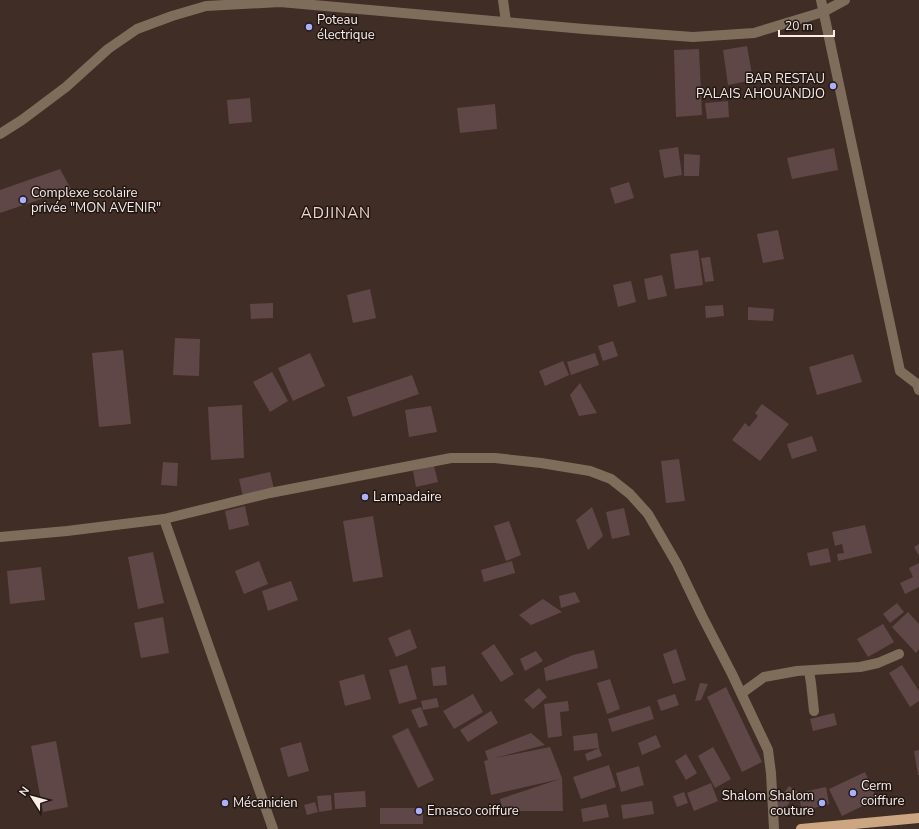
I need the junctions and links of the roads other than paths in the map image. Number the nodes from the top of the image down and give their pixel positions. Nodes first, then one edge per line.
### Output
1 (503, 0) edge
2 (821, 0) edge
3 (845, 0) edge
4 (280, 1) edge
5 (823, 12) junction
6 (506, 22) junction
7 (0, 134) edge
8 (918, 386) edge
9 (164, 519) junction
10 (0, 537) edge
11 (899, 654) dead end
12 (809, 671) junction
13 (742, 693) junction
14 (814, 711) dead end
15 (919, 818) edge
16 (273, 829) edge
17 (774, 829) edge
18 (801, 829) edge

1 - 6 street
2 - 5 street
3 - 5 street
4 - 6 street
4 - 7 street
5 - 6 street
5 - 8 street
9 - 10 street
9 - 13 street
9 - 16 street
11 - 12 street
12 - 13 street
12 - 14 street
13 - 17 street
15 - 18 main road

